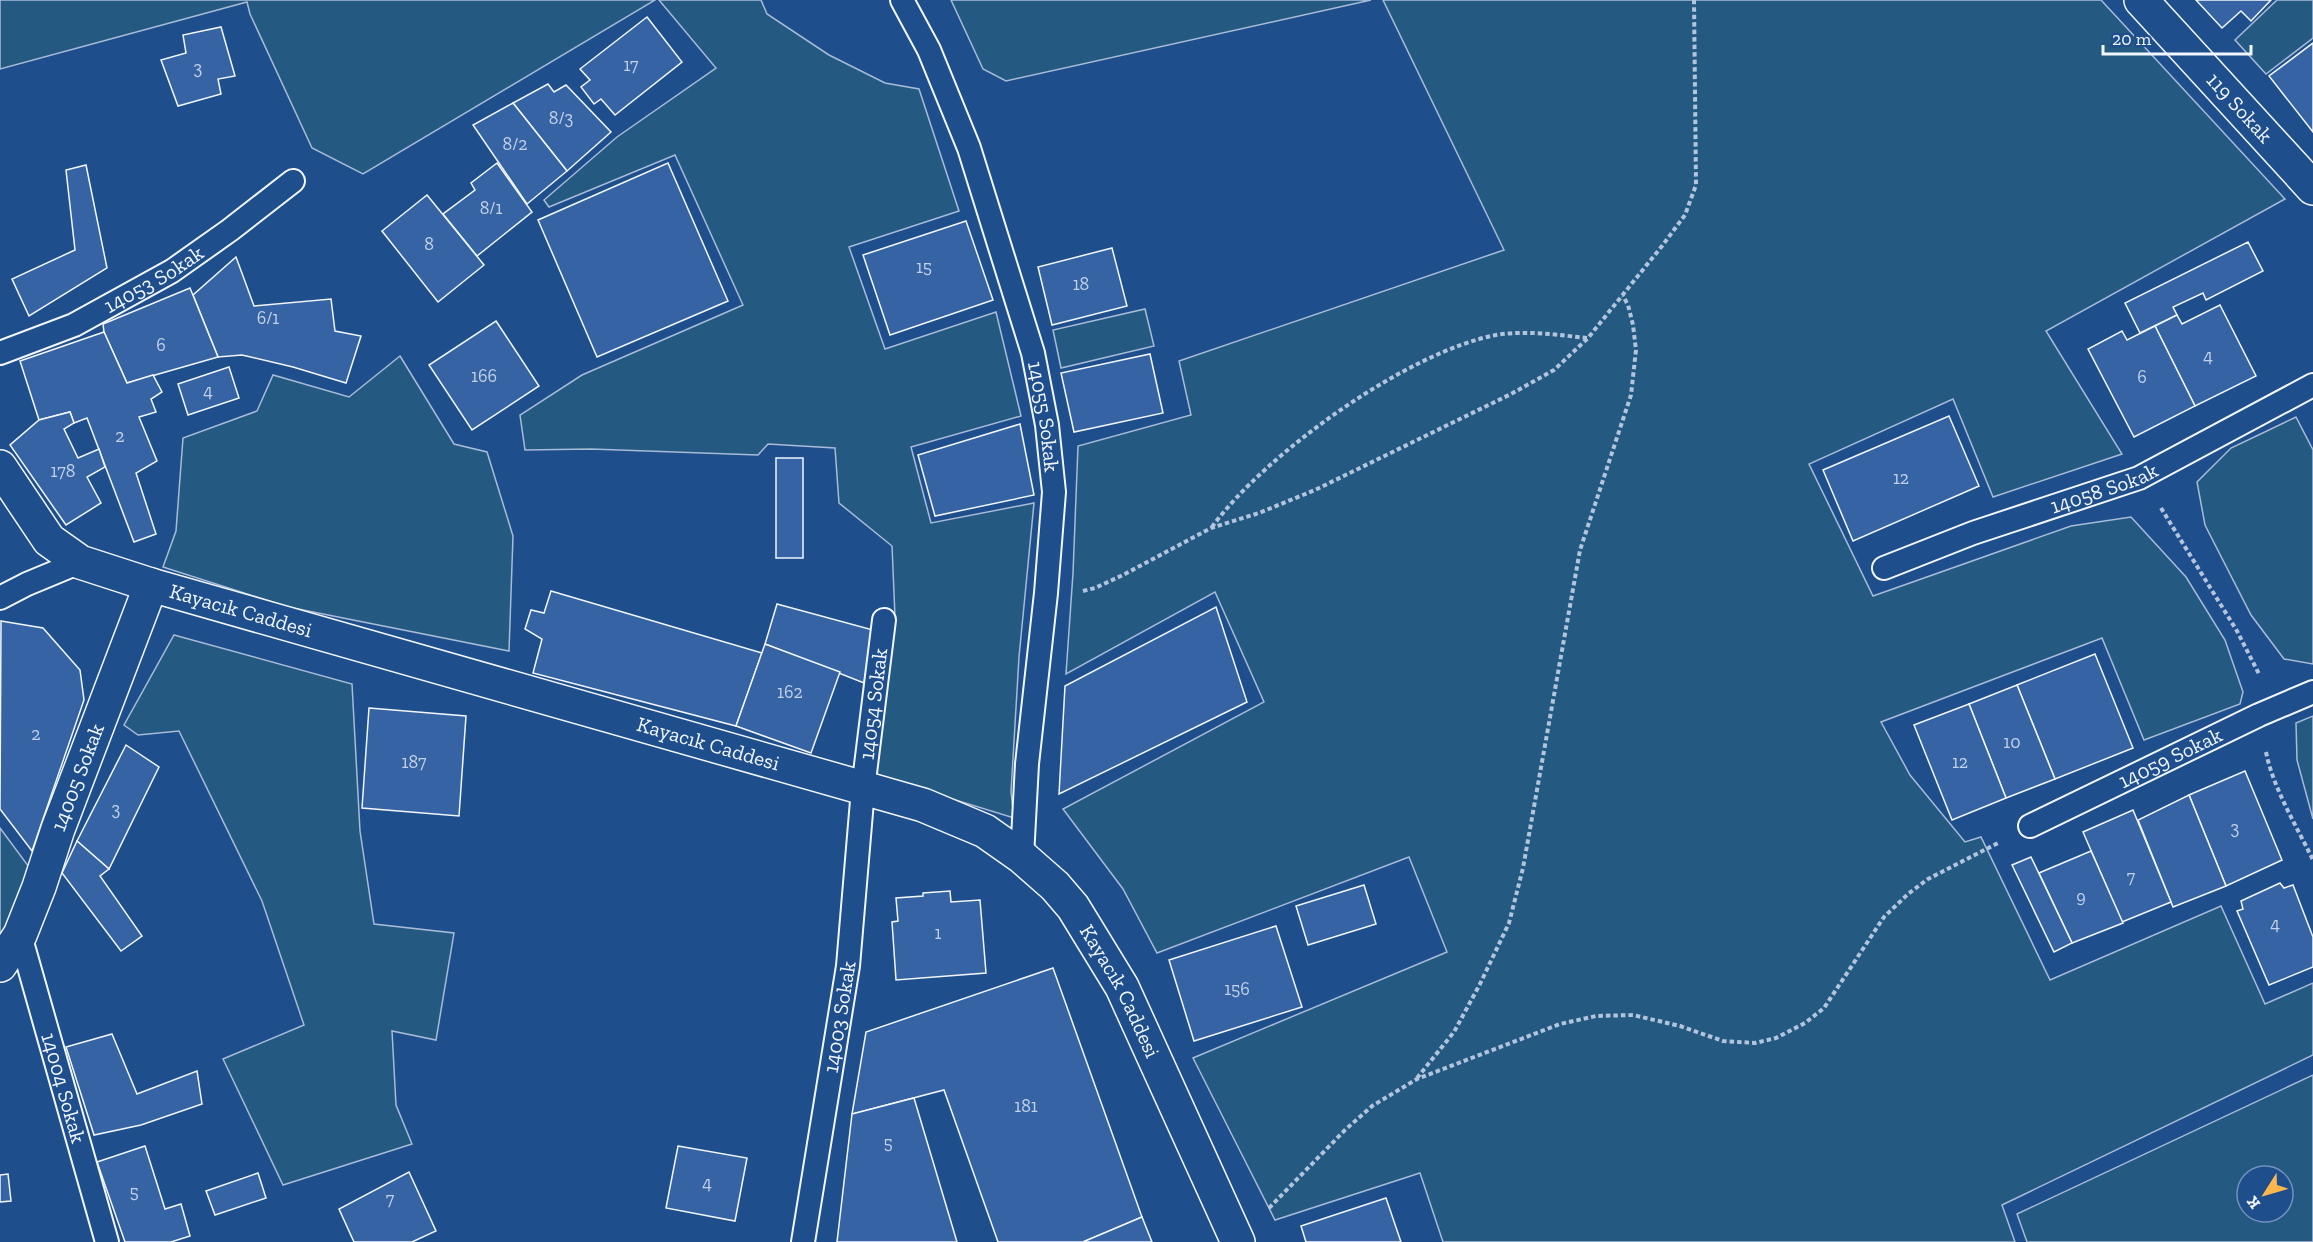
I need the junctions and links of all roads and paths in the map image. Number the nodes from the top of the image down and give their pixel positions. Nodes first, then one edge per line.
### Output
1 (902, 0) edge
2 (1694, 0) edge
3 (2141, 0) edge
4 (293, 181) dead end
5 (2313, 189) edge
6 (1623, 296) junction
7 (1588, 338) junction
8 (0, 353) edge
9 (2313, 385) edge
10 (0, 467) edge
11 (2139, 478) junction
12 (1211, 528) junction
13 (80, 562) junction
14 (1884, 568) dead end
15 (151, 585) junction
16 (1046, 592) junction
17 (0, 598) edge
18 (884, 620) dead end
19 (2313, 692) edge
20 (2259, 715) junction
21 (863, 789) junction
22 (2030, 826) joint
23 (1022, 857) junction
24 (2313, 860) edge
25 (20, 935) junction
26 (0, 965) edge
27 (1417, 1079) junction
28 (1237, 1241) edge
29 (107, 1242) edge
30 (803, 1242) edge

1 - 16 lane, 14055 Sokak
2 - 6 path
3 - 5 main road, 119 Sokak
4 - 8 lane, 14053 Sokak
6 - 7 path
6 - 27 path
7 - 12 path
7 - 12 path
9 - 11 lane, 14058 Sokak
10 - 13 main road, Kayacık Caddesi
11 - 14 lane, 14058 Sokak
11 - 20 path
12 - 16 path
13 - 15 main road, Kayacık Caddesi
13 - 17 lane
15 - 21 main road, Kayacık Caddesi
15 - 25 main road, 14005 Sokak
16 - 23 lane, 14055 Sokak
18 - 21 lane, 14054 Sokak
19 - 20 lane, 14059 Sokak
20 - 22 lane, 14059 Sokak
20 - 24 path
21 - 23 main road, Kayacık Caddesi
21 - 30 lane, 14003 Sokak
22 - 27 path
23 - 28 main road, Kayacık Caddesi
25 - 26 main road, 14005 Sokak
25 - 29 lane, 14004 Sokak
27 - 28 path

